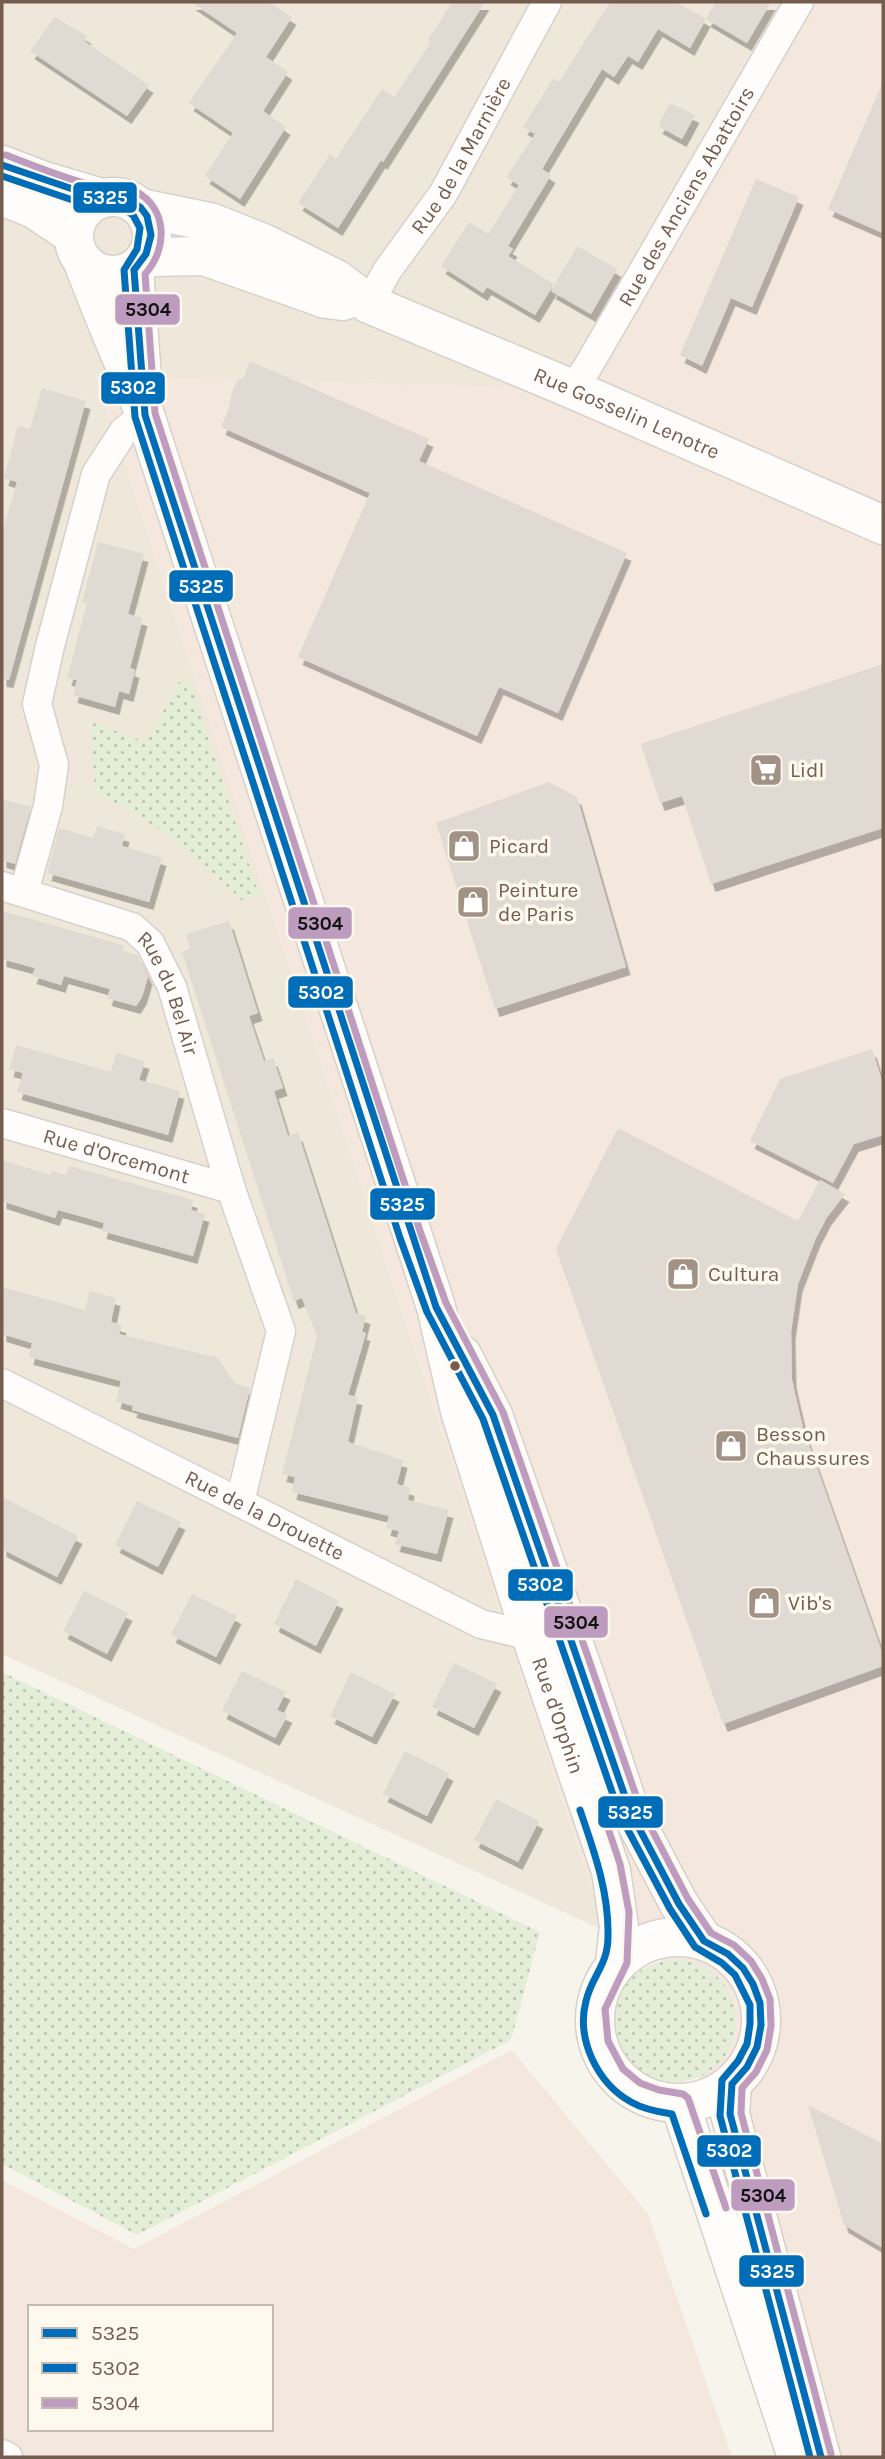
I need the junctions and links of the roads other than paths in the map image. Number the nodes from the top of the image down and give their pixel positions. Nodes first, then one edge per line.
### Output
1 (547, 2) edge
2 (799, 2) edge
3 (2, 165) edge
4 (2, 196) edge
5 (101, 198) junction
6 (141, 208) junction
7 (78, 248) junction
8 (140, 263) junction
9 (369, 304) junction
10 (572, 389) junction
11 (145, 415) junction
12 (883, 525) edge
13 (13, 889) edge
14 (2, 1123) edge
15 (231, 1188) junction
16 (436, 1307) junction
17 (2, 1383) edge
18 (240, 1502) junction
19 (531, 1636) junction
20 (570, 1637) junction
21 (704, 1941) junction
22 (615, 1965) junction
23 (732, 2084) junction
24 (680, 2104) junction
25 (2, 2454) edge
26 (8, 2457) edge
27 (797, 2457) edge
28 (821, 2457) edge

1 - 9 street, Rue de la Marnière
2 - 10 street, Rue des Anciens Abattoirs
3 - 5 main road
4 - 7 main road
5 - 6 main road
5 - 7 main road
6 - 8 main road
6 - 9 main road, Rue Gosselin Lenotre
7 - 8 main road
7 - 11 main road, Rue d'Orphin
8 - 9 main road, Rue Gosselin Lenotre
8 - 11 main road, Rue d'Orphin
9 - 10 main road, Rue Gosselin Lenotre
10 - 12 main road, Rue Gosselin Lenotre
11 - 13 street, Rue du Bel Air
11 - 16 main road, Rue d'Orphin
13 - 15 street, Rue du Bel Air
14 - 15 street, Rue d'Orcemont
15 - 18 street, Rue du Bel Air
16 - 19 main road, Rue d'Orphin
16 - 20 main road, Rue d'Orphin
17 - 18 street, Rue de la Drouette
18 - 19 street, Rue de la Drouette
19 - 20 main road
19 - 22 main road, Rue d'Orphin
20 - 21 main road, Rue d'Orphin
21 - 22 main road
21 - 23 main road
22 - 24 main road
23 - 24 main road
23 - 28 main road
24 - 27 main road
25 - 26 street

